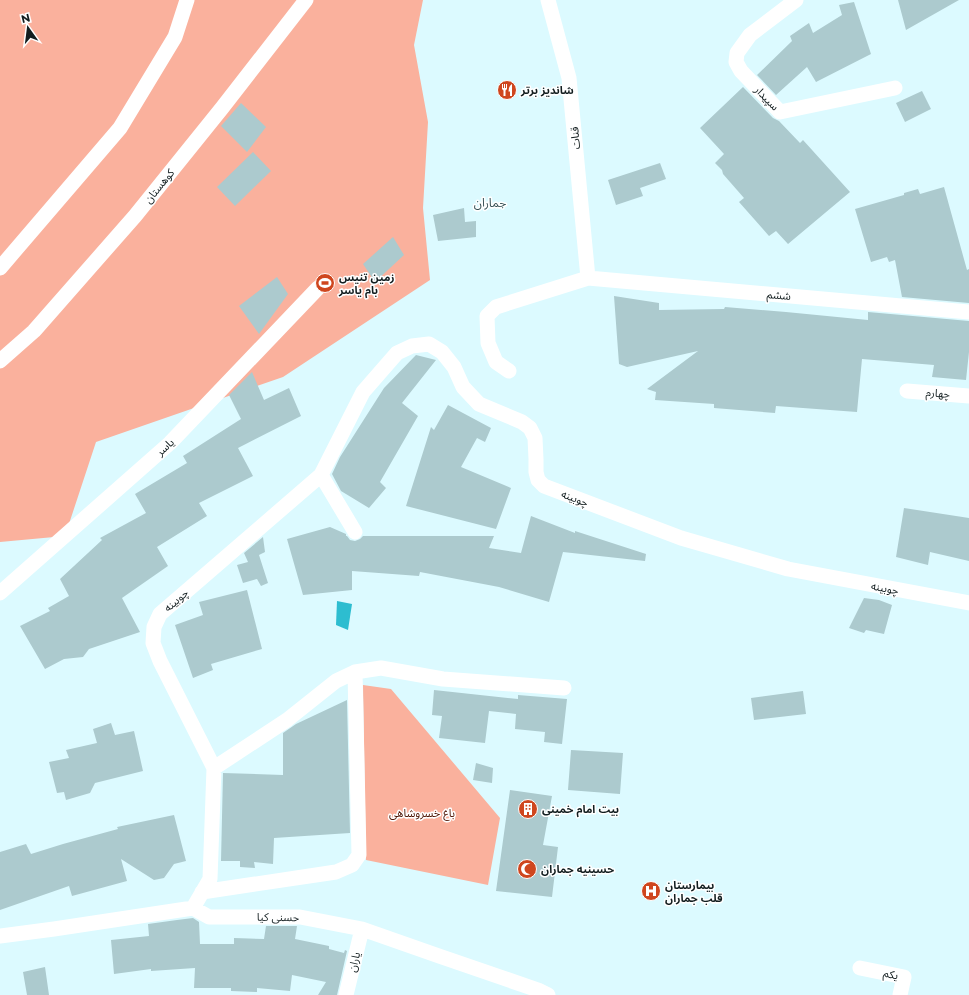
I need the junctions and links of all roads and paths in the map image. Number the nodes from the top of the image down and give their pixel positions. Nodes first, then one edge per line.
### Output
1 (187, 0) edge
2 (306, 0) edge
3 (548, 0) edge
4 (796, 0) edge
5 (895, 88) dead end
6 (0, 268) edge
7 (588, 278) junction
8 (318, 288) dead end
9 (969, 312) edge
10 (0, 361) edge
11 (509, 371) dead end
12 (907, 391) dead end
13 (969, 396) edge
14 (321, 475) junction
15 (355, 532) dead end
16 (0, 593) edge
17 (969, 603) edge
18 (355, 672) junction
19 (564, 688) dead end
20 (214, 768) junction
21 (202, 892) junction
22 (193, 908) junction
23 (362, 930) junction
24 (0, 936) edge
25 (860, 968) dead end
26 (346, 995) edge
27 (548, 995) edge
28 (900, 995) edge

1 - 6 street
2 - 10 street, کوهستان
3 - 7 street, قنات
4 - 5 street, سپیدار
7 - 9 street, ششم
7 - 11 street
8 - 16 street, یاسر
12 - 13 street, چهارم
14 - 15 street
14 - 17 street, چوبینه
14 - 20 street, چوبینه
18 - 19 street
18 - 20 street
18 - 21 street
20 - 21 street, چوبینه
21 - 22 street, چوبینه
22 - 23 street, حسنی کیا
22 - 24 street
23 - 26 street, یاران
23 - 27 street, حسنی کیا
25 - 28 street, یکم

